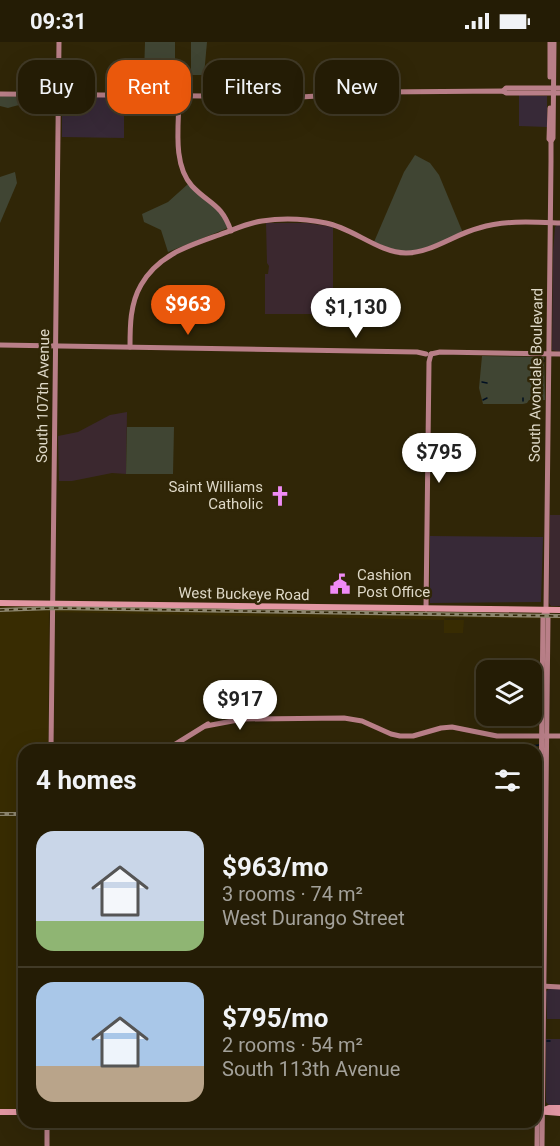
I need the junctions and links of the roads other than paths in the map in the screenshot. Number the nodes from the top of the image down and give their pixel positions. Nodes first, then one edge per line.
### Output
1 (58, 42) edge
2 (552, 42) edge
3 (58, 60) edge
4 (555, 90) edge
5 (0, 94) edge
6 (18, 94) edge
7 (191, 96) edge
8 (58, 114) edge
9 (179, 114) edge
10 (550, 222) junction
11 (560, 223) edge
12 (231, 231) junction
13 (0, 345) edge
14 (55, 346) junction
15 (130, 347) junction
16 (432, 352) junction
17 (549, 354) junction
18 (560, 354) edge
19 (53, 602) junction
20 (0, 603) edge
21 (426, 609) junction
22 (546, 609) junction
23 (560, 610) edge
24 (542, 639) junction
25 (548, 654) junction
26 (544, 736) junction
27 (560, 736) edge
28 (51, 744) edge
29 (175, 744) edge
30 (543, 875) junction
31 (542, 892) edge
32 (542, 964) edge
33 (542, 986) edge
34 (560, 986) edge
35 (560, 1108) edge
36 (542, 1110) edge
37 (542, 1111) edge
38 (0, 1112) edge
39 (18, 1112) edge
40 (560, 1113) edge
41 (47, 1128) edge
42 (538, 1128) edge
43 (540, 1128) edge
44 (47, 1146) edge
45 (537, 1146) edge
46 (542, 1146) edge

1 - 3 main road, South 107th Avenue
2 - 4 main road, South Avondale Boulevard
4 - 7 main road
4 - 10 main road, South Avondale Boulevard
5 - 6 main road
8 - 14 main road, South 107th Avenue
9 - 12 main road
10 - 11 main road
10 - 12 main road
10 - 17 main road, South Avondale Boulevard
12 - 15 main road
13 - 14 main road
14 - 15 main road
14 - 19 main road, South 107th Avenue
15 - 16 main road
16 - 17 main road
16 - 21 main road
17 - 18 main road
17 - 22 main road, South Avondale Boulevard
19 - 20 main road, West Buckeye Road
19 - 21 main road, West Buckeye Road
19 - 28 main road, South 107th Avenue
21 - 22 main road, West Buckeye Road
22 - 23 main road, West Buckeye Road
22 - 24 main road, South Avondale Boulevard
22 - 25 main road, South Avondale Boulevard
24 - 25 main road
24 - 26 main road, South Avondale Boulevard
25 - 26 main road, South Avondale Boulevard
26 - 27 main road
26 - 29 main road
26 - 30 main road, South Avondale Boulevard
30 - 31 main road, South Avondale Boulevard
30 - 32 main road, South Avondale Boulevard
33 - 34 main road
35 - 36 main road
37 - 40 main road
38 - 39 main road
41 - 44 main road
42 - 45 main road
43 - 46 main road

